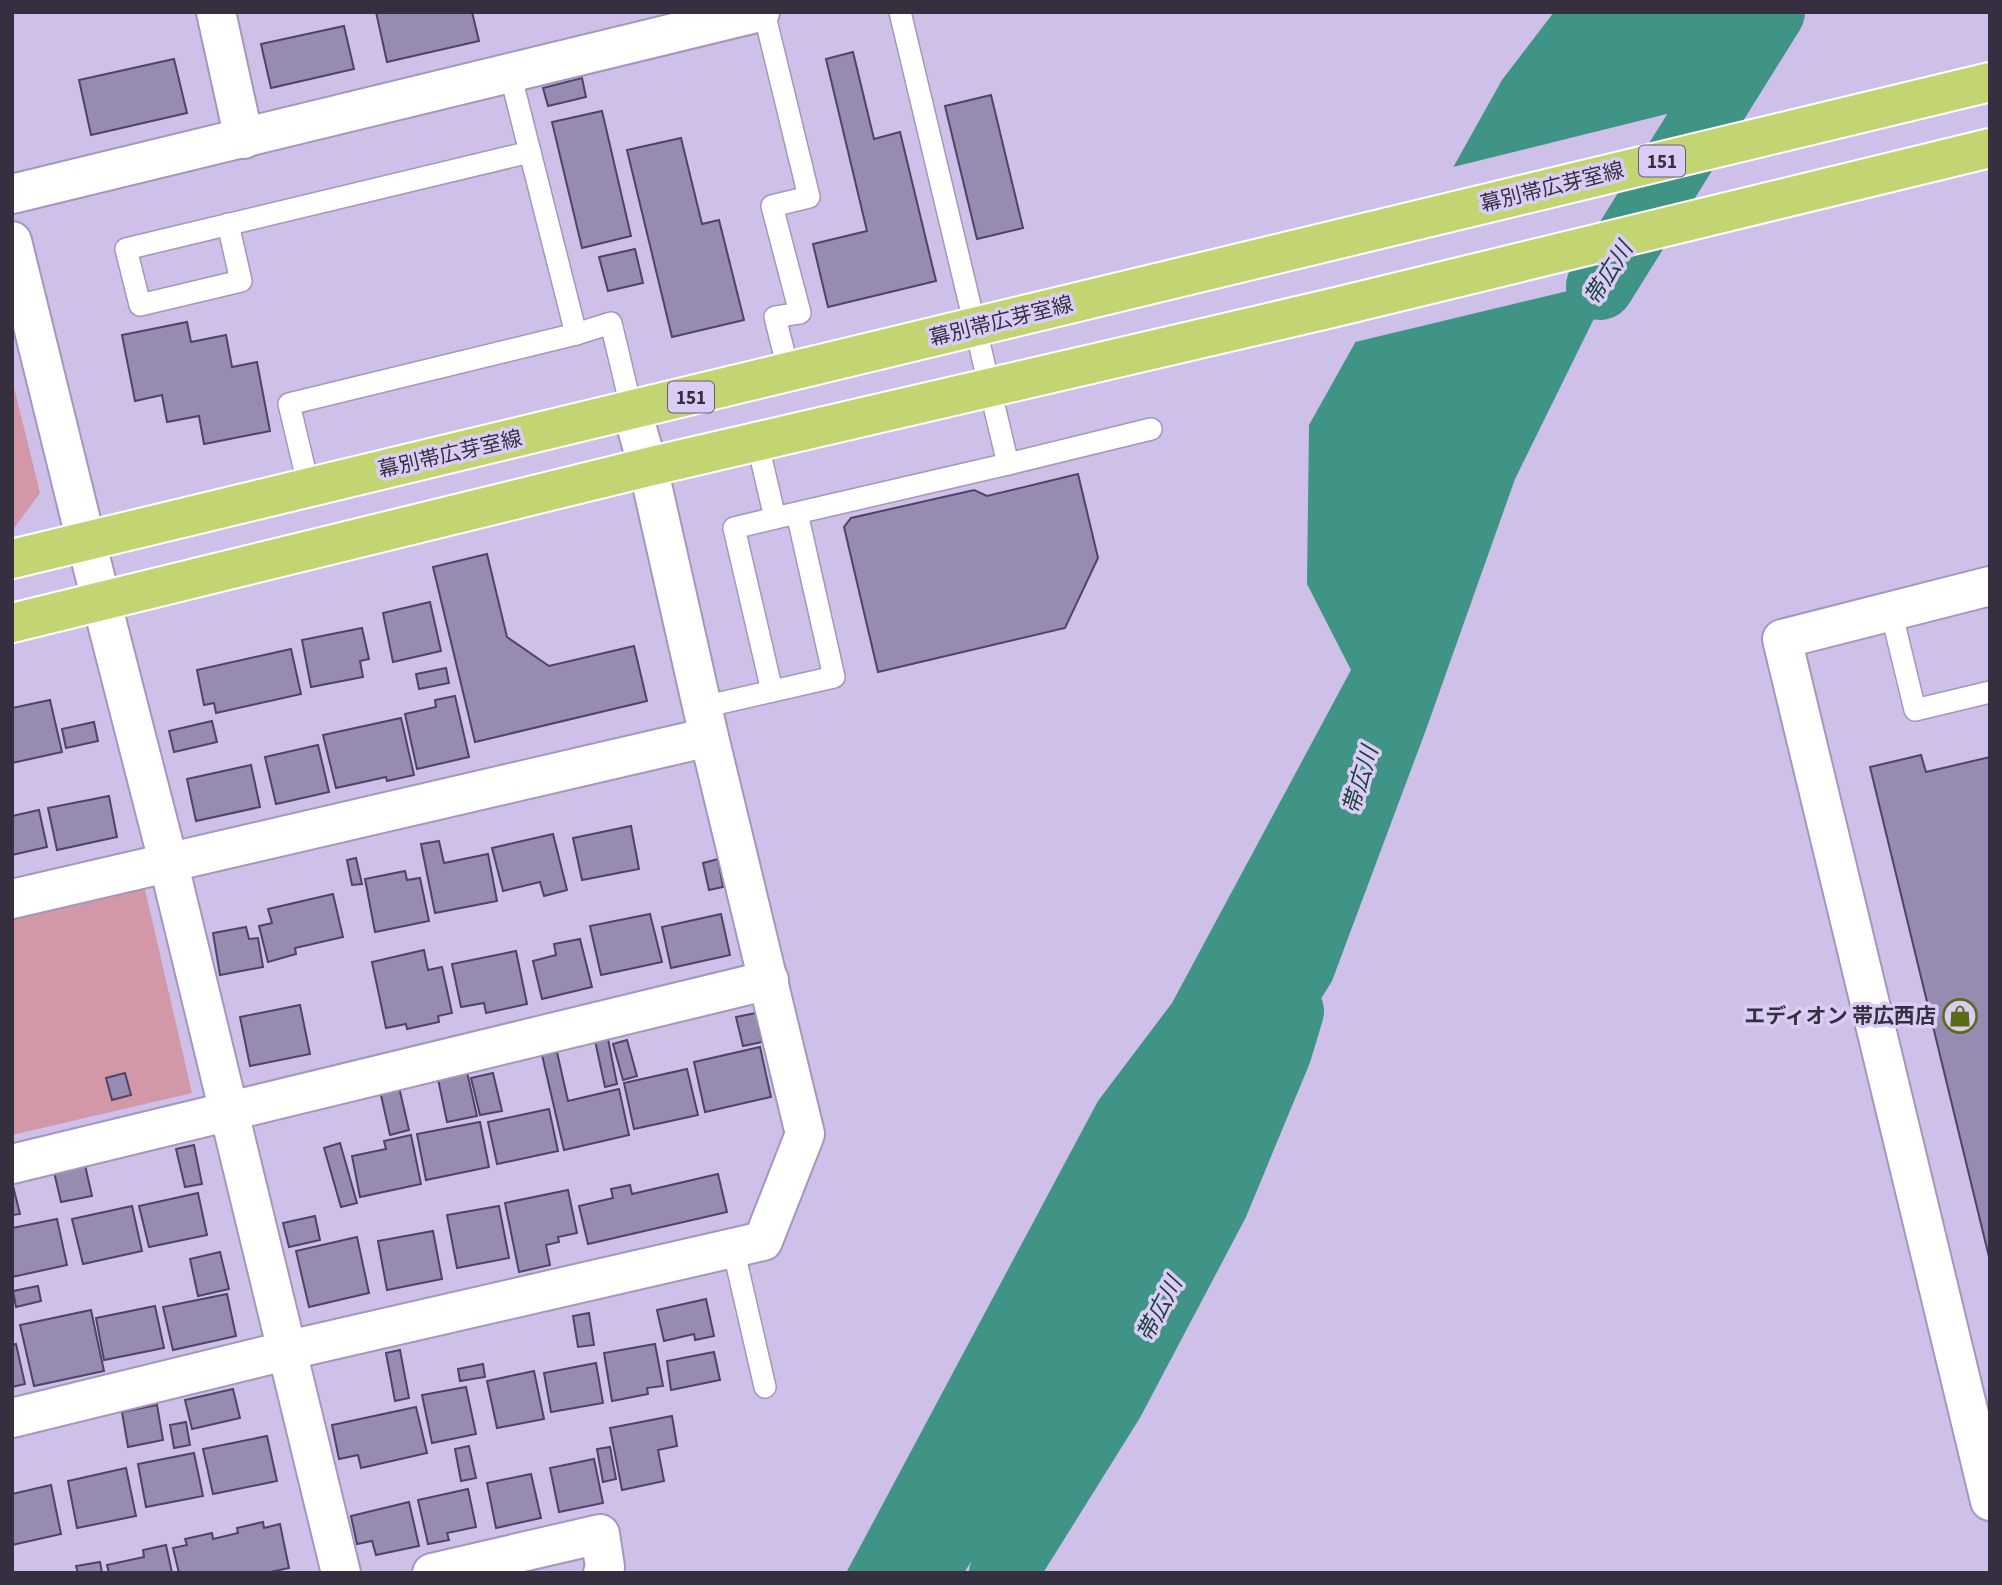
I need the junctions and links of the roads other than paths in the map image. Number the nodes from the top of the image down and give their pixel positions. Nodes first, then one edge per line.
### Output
1 (216, 12) edge
2 (762, 12) edge
3 (900, 12) edge
4 (510, 73) junction
5 (1972, 86) edge
6 (244, 139) junction
7 (1990, 148) edge
8 (530, 152) junction
9 (12, 194) edge
10 (228, 224) junction
11 (12, 241) edge
12 (977, 327) junction
13 (576, 334) junction
14 (789, 373) junction
15 (990, 387) junction
16 (632, 411) junction
17 (1151, 429) dead end
18 (757, 441) junction
19 (1008, 464) junction
20 (648, 467) junction
21 (309, 488) junction
22 (796, 513) junction
23 (775, 518) junction
24 (86, 541) junction
25 (12, 559) edge
26 (1990, 586) edge
27 (102, 601) junction
28 (1891, 611) junction
29 (12, 623) edge
30 (772, 691) junction
31 (1990, 692) edge
32 (706, 722) junction
33 (168, 862) junction
34 (12, 900) edge
35 (769, 980) junction
36 (228, 1113) junction
37 (12, 1164) edge
38 (733, 1248) junction
39 (289, 1350) junction
40 (765, 1387) dead end
41 (12, 1418) edge
42 (1990, 1501) edge
43 (341, 1573) edge
44 (432, 1573) edge
45 (603, 1573) edge

1 - 6 street
2 - 4 street
2 - 14 lane
3 - 12 lane
4 - 6 street
4 - 8 lane
5 - 12 main road, 幕別帯広芽室線 / 151
6 - 9 street
7 - 15 main road
8 - 10 lane
8 - 13 lane
10 - 10 lane
11 - 24 street
12 - 14 main road, 幕別帯広芽室線 / 151
12 - 15 lane
13 - 16 lane
13 - 21 lane
14 - 16 main road, 幕別帯広芽室線 / 151
15 - 18 main road
15 - 19 lane
16 - 20 street
16 - 21 main road, 幕別帯広芽室線 / 151
17 - 19 lane
18 - 20 main road
18 - 23 lane
19 - 22 lane
20 - 27 main road
20 - 32 street
21 - 24 main road, 幕別帯広芽室線 / 151
22 - 23 lane
22 - 30 lane
23 - 30 lane
24 - 25 main road, 幕別帯広芽室線 / 151
24 - 27 street
26 - 28 street
27 - 29 main road
27 - 33 street
28 - 31 lane
28 - 42 street
30 - 32 lane
32 - 33 street
32 - 35 street
33 - 34 street
33 - 36 street
35 - 36 street
35 - 38 street
36 - 37 street
36 - 39 street
38 - 39 street
38 - 40 lane
39 - 41 street
39 - 43 street
44 - 45 street

